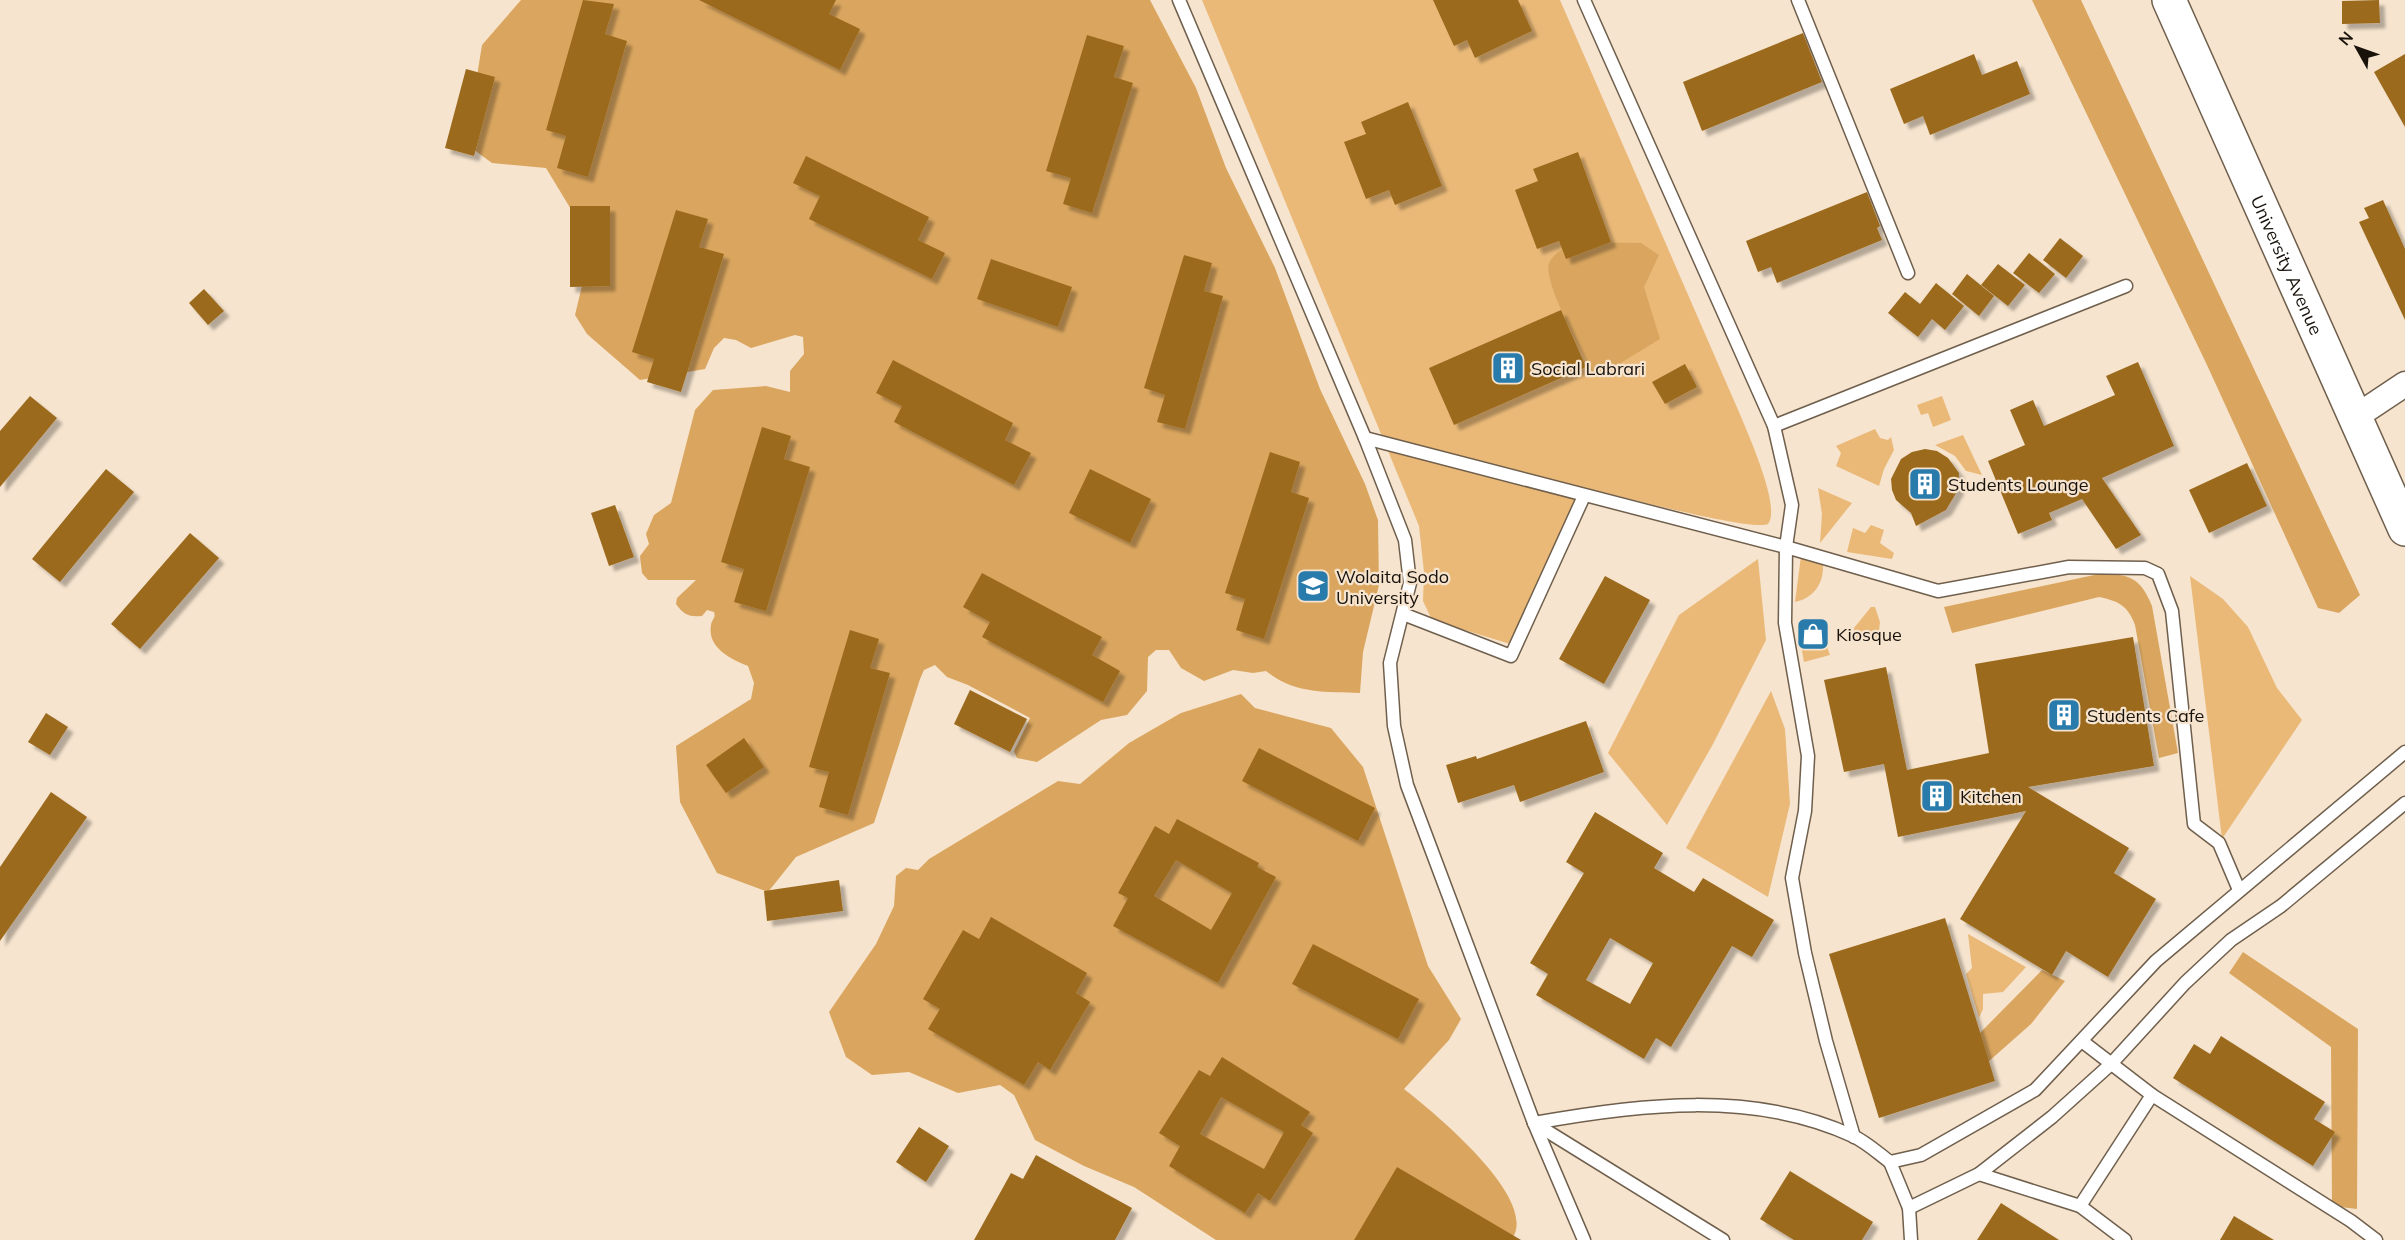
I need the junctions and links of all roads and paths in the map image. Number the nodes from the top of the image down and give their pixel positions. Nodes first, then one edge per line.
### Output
1 (1179, 0) edge
2 (1584, 0) edge
3 (1798, 0) edge
4 (2169, 0) edge
5 (1908, 273) dead end
6 (2126, 286) dead end
7 (2405, 384) edge
8 (2354, 418) junction
9 (1774, 426) junction
10 (1365, 438) junction
11 (1584, 496) junction
12 (2405, 529) edge
13 (1786, 547) junction
14 (1403, 614) junction
15 (2405, 752) edge
16 (2405, 803) edge
17 (2239, 890) junction
18 (2083, 1041) junction
19 (2111, 1064) junction
20 (2152, 1095) junction
21 (1534, 1123) junction
22 (1854, 1137) junction
23 (1890, 1162) junction
24 (1979, 1174) junction
25 (2080, 1206) junction
26 (1909, 1208) junction
27 (1584, 1240) edge
28 (1723, 1240) edge
29 (1911, 1240) edge
30 (2125, 1240) edge
31 (2376, 1240) edge

1 - 10 lane
2 - 9 lane
3 - 5 lane
4 - 8 highway, University Avenue
6 - 9 lane
7 - 8 street
8 - 12 highway, University Avenue
9 - 13 lane
10 - 11 lane
10 - 14 lane
11 - 13 lane
11 - 14 lane
13 - 17 lane
13 - 22 lane
14 - 21 lane
15 - 17 lane
16 - 19 lane
17 - 18 lane
18 - 19 lane
18 - 23 lane
19 - 20 lane
19 - 24 lane
20 - 25 lane
20 - 31 lane
21 - 22 lane
21 - 27 lane
21 - 28 lane
22 - 23 lane
23 - 26 lane
24 - 25 lane
24 - 26 lane
25 - 30 lane
26 - 29 lane

